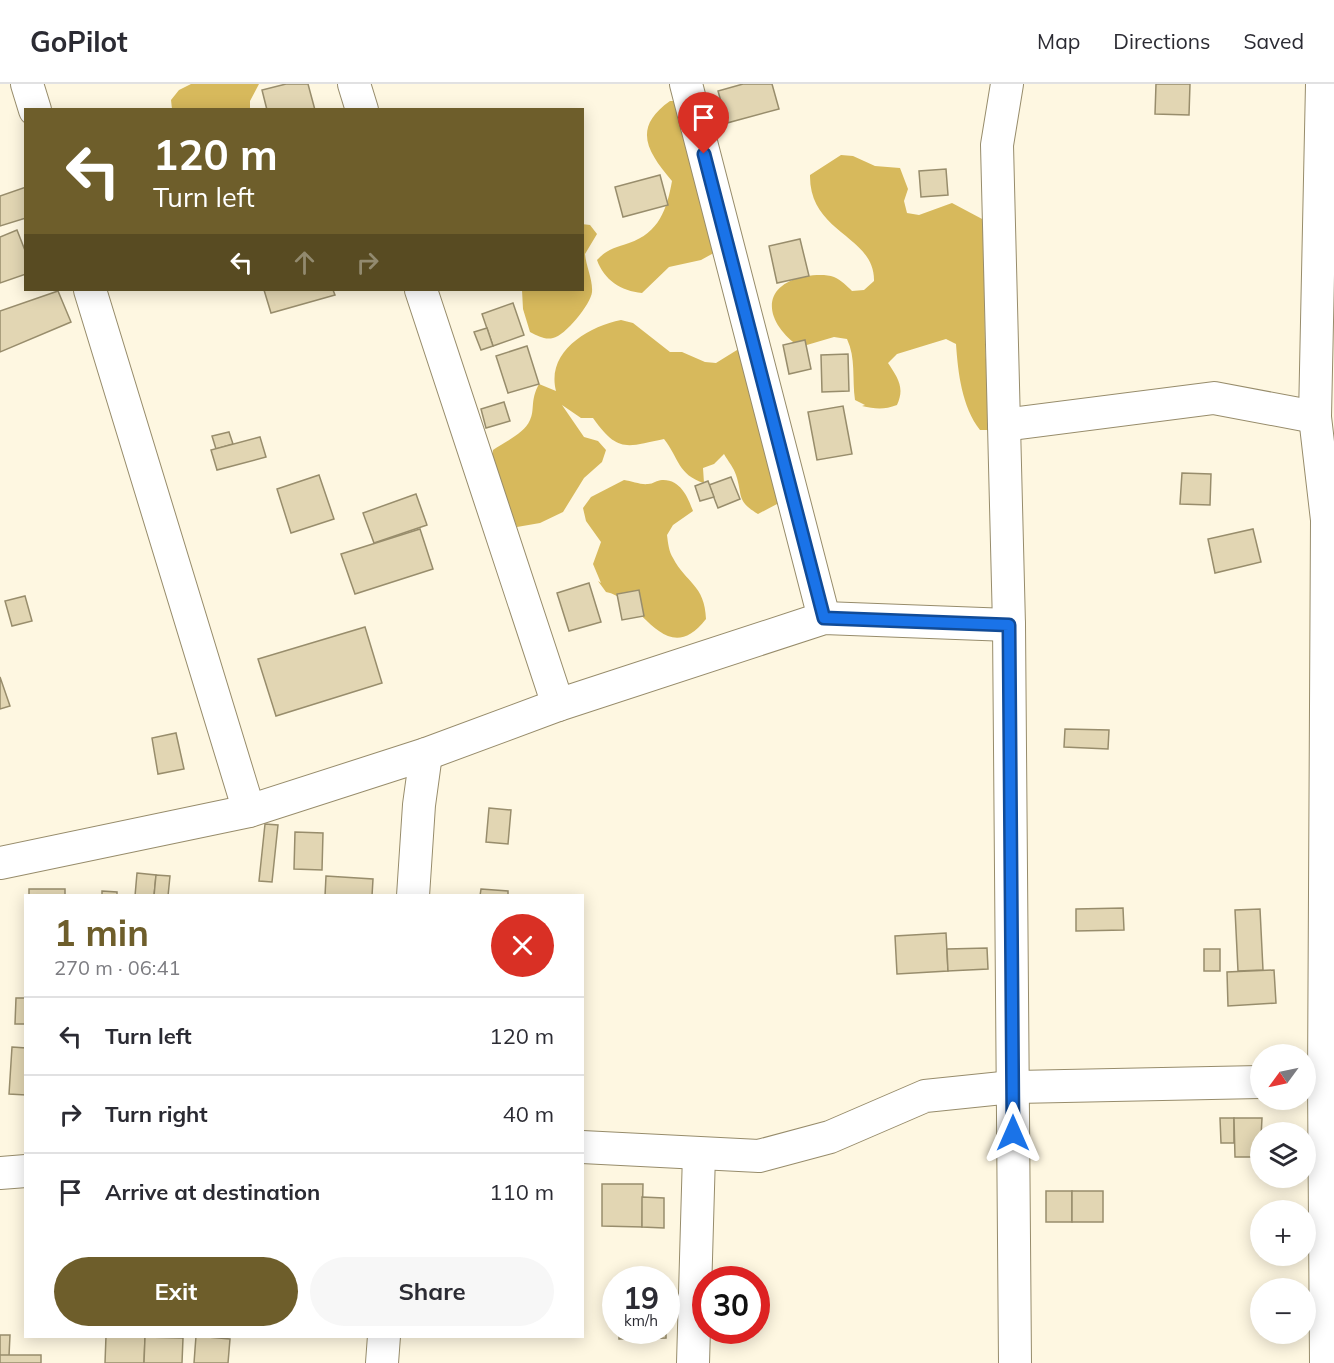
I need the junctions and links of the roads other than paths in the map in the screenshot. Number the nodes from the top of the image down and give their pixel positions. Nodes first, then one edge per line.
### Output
1 (27, 84) edge
2 (354, 84) edge
3 (686, 84) edge
4 (1007, 84) edge
5 (1322, 84) edge
6 (34, 108) edge
7 (361, 108) edge
8 (90, 291) edge
9 (421, 291) edge
10 (1315, 417) junction
11 (1004, 424) junction
12 (1330, 520) edge
13 (824, 618) junction
14 (1009, 625) junction
15 (558, 705) junction
16 (426, 754) junction
17 (249, 811) junction
18 (0, 863) edge
19 (413, 894) edge
20 (1321, 1081) edge
21 (1250, 1082) edge
22 (1012, 1087) junction
23 (584, 1147) edge
24 (699, 1154) junction
25 (24, 1171) edge
26 (0, 1173) edge
27 (384, 1338) edge
28 (382, 1363) edge
29 (693, 1363) edge
30 (1015, 1363) edge
31 (1326, 1363) edge

1 - 6 street
2 - 7 street
3 - 13 street
4 - 11 street
5 - 10 street
8 - 17 street
9 - 15 street
10 - 11 street
10 - 12 street
11 - 14 street
12 - 20 street
13 - 14 street
13 - 15 street
14 - 22 street
15 - 16 street
16 - 17 street
16 - 19 street
17 - 18 street
20 - 31 street
21 - 22 street
22 - 24 street
22 - 30 street
23 - 24 street
24 - 29 street
25 - 26 street
27 - 28 street

